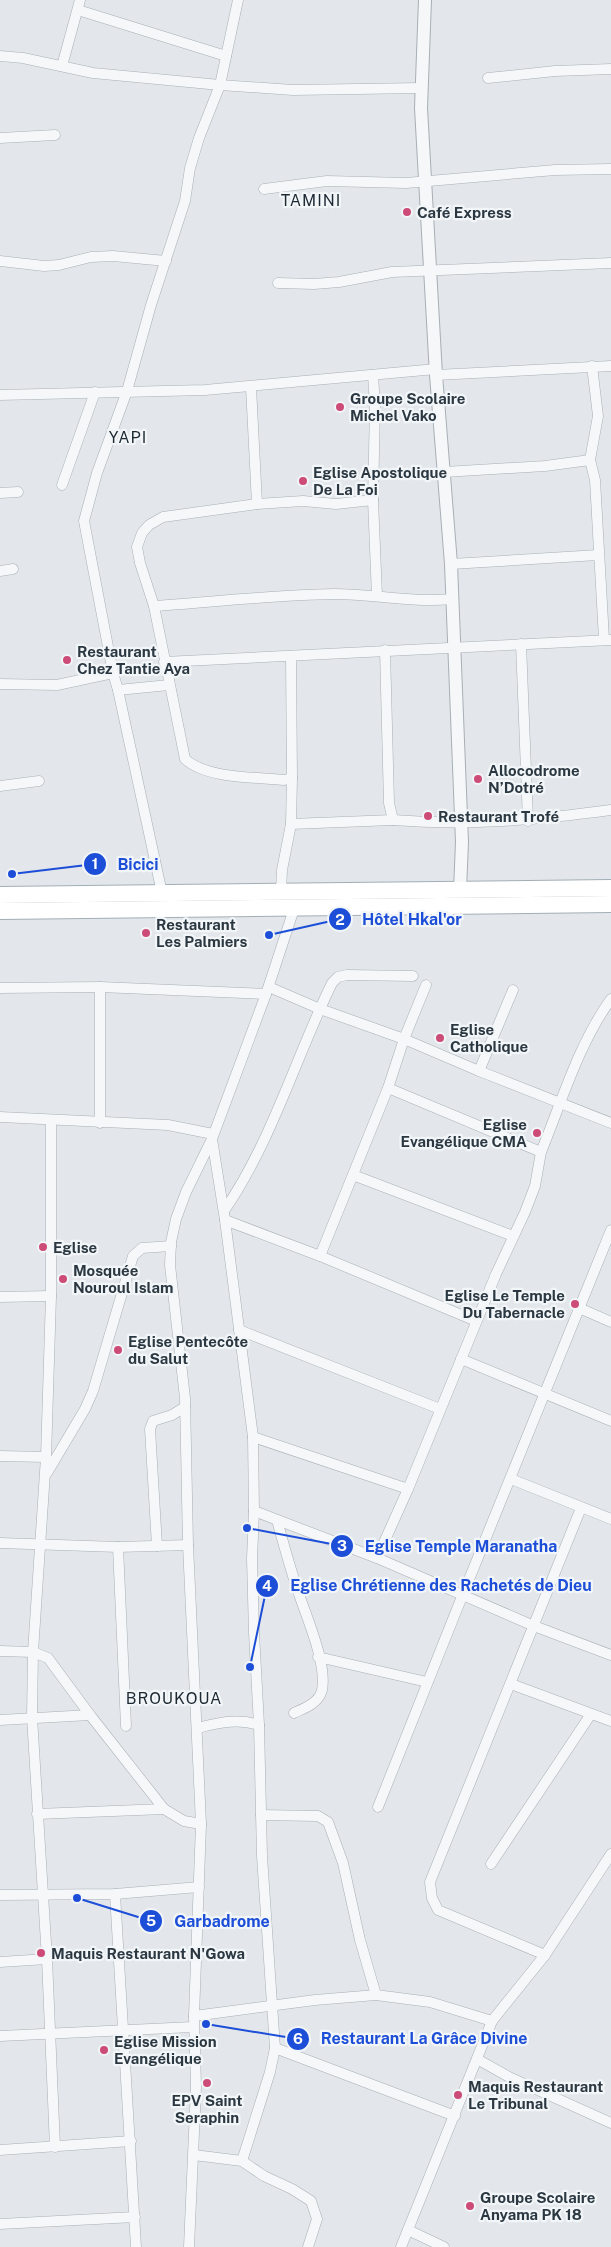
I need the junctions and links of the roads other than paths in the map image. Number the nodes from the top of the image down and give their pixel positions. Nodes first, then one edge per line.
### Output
1 (238, 0) edge
2 (425, 0) edge
3 (79, 5) edge
4 (0, 56) edge
5 (226, 56) junction
6 (62, 66) junction
7 (611, 69) edge
8 (488, 78) dead end
9 (220, 85) junction
10 (421, 88) junction
11 (55, 135) dead end
12 (0, 138) edge
13 (611, 169) edge
14 (426, 182) junction
15 (264, 188) dead end
16 (0, 261) edge
17 (166, 261) junction
18 (611, 262) edge
19 (431, 271) junction
20 (278, 283) dead end
21 (592, 366) junction
22 (611, 366) edge
23 (436, 372) junction
24 (372, 375) junction
25 (251, 387) junction
26 (127, 391) junction
27 (95, 392) junction
28 (0, 395) edge
29 (590, 460) junction
30 (444, 472) junction
31 (62, 485) dead end
32 (18, 492) dead end
33 (0, 493) edge
34 (373, 500) junction
35 (257, 504) junction
36 (598, 555) junction
37 (451, 564) junction
38 (13, 569) dead end
39 (0, 571) edge
40 (377, 596) junction
41 (452, 599) junction
42 (154, 606) junction
43 (608, 639) edge
44 (521, 644) junction
45 (454, 646) junction
46 (385, 650) junction
47 (291, 656) junction
48 (164, 662) junction
49 (113, 673) junction
50 (0, 684) edge
51 (169, 685) junction
52 (118, 690) junction
53 (292, 778) junction
54 (39, 781) dead end
55 (0, 786) edge
56 (611, 810) edge
57 (393, 820) junction
58 (528, 821) junction
59 (461, 822) junction
60 (291, 824) junction
61 (611, 888) edge
62 (460, 890) junction
63 (281, 892) junction
64 (162, 894) junction
65 (0, 895) edge
66 (611, 904) edge
67 (294, 909) junction
68 (0, 911) edge
69 (413, 976) dead end
70 (426, 985) dead end
71 (100, 987) junction
72 (0, 988) edge
73 (513, 990) dead end
74 (267, 991) junction
75 (611, 999) edge
76 (320, 1009) junction
77 (404, 1039) junction
78 (479, 1071) junction
79 (388, 1088) junction
80 (561, 1104) junction
81 (0, 1117) edge
82 (51, 1121) junction
83 (100, 1123) junction
84 (611, 1123) edge
85 (213, 1136) junction
86 (542, 1152) junction
87 (353, 1175) junction
88 (225, 1215) junction
89 (611, 1230) edge
90 (513, 1236) junction
91 (171, 1246) junction
92 (320, 1256) junction
93 (0, 1296) edge
94 (51, 1296) junction
95 (579, 1308) junction
96 (476, 1321) junction
97 (611, 1322) edge
98 (239, 1330) junction
99 (461, 1359) junction
100 (546, 1393) junction
101 (185, 1407) junction
102 (440, 1409) junction
103 (611, 1421) edge
104 (252, 1437) junction
105 (0, 1456) edge
106 (46, 1457) junction
107 (44, 1478) junction
108 (511, 1479) junction
109 (408, 1489) junction
110 (581, 1508) junction
111 (254, 1511) junction
112 (611, 1519) edge
113 (277, 1520) junction
114 (0, 1543) edge
115 (188, 1545) junction
116 (40, 1546) junction
117 (118, 1546) junction
118 (157, 1546) junction
119 (377, 1558) junction
120 (461, 1595) junction
121 (534, 1626) junction
122 (0, 1651) edge
123 (33, 1652) junction
124 (611, 1655) edge
125 (318, 1657) junction
126 (427, 1682) junction
127 (510, 1684) junction
128 (294, 1713) dead end
129 (591, 1714) junction
130 (90, 1715) junction
131 (32, 1717) junction
132 (0, 1720) edge
133 (611, 1721) edge
134 (126, 1726) dead end
135 (259, 1726) junction
136 (197, 1728) junction
137 (378, 1807) dead end
138 (164, 1809) junction
139 (37, 1814) junction
140 (262, 1815) junction
141 (201, 1824) junction
142 (611, 1854) edge
143 (491, 1864) dead end
144 (199, 1887) junction
145 (42, 1894) junction
146 (115, 1894) junction
147 (0, 1895) edge
148 (545, 1955) junction
149 (47, 1959) junction
150 (0, 1962) edge
151 (376, 1995) junction
152 (271, 2005) junction
153 (194, 2016) junction
154 (492, 2021) junction
155 (193, 2027) junction
156 (123, 2031) junction
157 (50, 2034) junction
158 (0, 2036) edge
159 (275, 2048) junction
160 (478, 2059) junction
161 (455, 2116) junction
162 (611, 2123) edge
163 (131, 2141) junction
164 (55, 2146) junction
165 (0, 2150) edge
166 (194, 2155) junction
167 (242, 2161) junction
168 (135, 2217) junction
169 (0, 2224) edge
170 (408, 2230) junction
171 (136, 2247) edge
172 (189, 2247) edge
173 (308, 2247) edge
174 (401, 2247) edge
175 (444, 2247) edge

1 - 5 street
2 - 10 street
3 - 5 street
3 - 6 street
4 - 6 street
5 - 9 street
6 - 9 street
7 - 8 street
9 - 10 street
9 - 17 street
10 - 14 street
11 - 12 street
13 - 14 street
14 - 15 street
14 - 19 street
16 - 17 street
17 - 26 street
18 - 19 street
19 - 20 street
19 - 23 street
21 - 22 street
21 - 23 street
21 - 29 street
23 - 24 street
23 - 30 street
24 - 25 street
24 - 34 street
25 - 26 street
25 - 35 street
26 - 27 street
26 - 49 street
27 - 28 street
27 - 31 street
29 - 30 street
29 - 36 street
30 - 37 street
32 - 33 street
34 - 35 street
34 - 40 street
35 - 42 street
36 - 37 street
36 - 43 street
37 - 41 street
38 - 39 street
40 - 41 street
40 - 42 street
41 - 45 street
42 - 48 street
43 - 44 street
44 - 45 street
44 - 58 street
45 - 46 street
45 - 59 street
46 - 47 street
46 - 57 street
47 - 48 street
47 - 53 street
48 - 51 street
49 - 50 street
49 - 52 street
51 - 52 street
51 - 53 street
52 - 64 street
53 - 60 street
54 - 55 street
56 - 58 street
57 - 59 street
57 - 60 street
58 - 59 street
59 - 62 street
60 - 63 street
61 - 62 main road
62 - 63 main road
63 - 64 main road
64 - 65 main road
66 - 67 main road
67 - 68 main road
67 - 74 street
69 - 76 street
70 - 77 street
71 - 72 street
71 - 74 street
71 - 83 street
73 - 78 street
74 - 76 street
74 - 85 street
75 - 80 street
76 - 77 street
76 - 88 street
77 - 78 street
77 - 79 street
78 - 80 street
79 - 86 street
79 - 87 street
80 - 84 street
80 - 86 street
81 - 82 street
82 - 83 street
82 - 94 street
83 - 85 street
85 - 88 street
85 - 91 street
86 - 90 street
87 - 90 street
87 - 92 street
88 - 92 street
88 - 98 street
89 - 95 street
90 - 96 street
91 - 101 street
91 - 107 street
92 - 96 street
93 - 94 street
94 - 106 street
95 - 97 street
95 - 100 street
96 - 99 street
98 - 102 street
98 - 104 street
99 - 100 street
99 - 102 street
100 - 103 street
100 - 108 street
101 - 115 street
101 - 118 street
102 - 109 street
104 - 109 street
104 - 111 street
105 - 106 street
106 - 107 street
107 - 116 street
108 - 110 street
108 - 120 street
109 - 119 street
110 - 112 street
110 - 121 street
111 - 113 street
111 - 135 street
113 - 119 street
113 - 125 street
114 - 116 street
115 - 118 street
115 - 136 street
116 - 117 street
116 - 123 street
117 - 118 street
117 - 134 street
119 - 120 street
120 - 121 street
120 - 126 street
121 - 124 street
121 - 127 street
122 - 123 street
123 - 130 street
123 - 131 street
125 - 126 street
125 - 128 street
126 - 137 street
127 - 129 street
127 - 148 street
129 - 133 street
129 - 143 street
130 - 131 street
130 - 138 street
131 - 132 street
131 - 139 street
135 - 136 street
135 - 140 street
136 - 141 street
138 - 139 street
138 - 141 street
139 - 145 street
140 - 151 street
140 - 152 street
141 - 144 street
142 - 148 street
144 - 146 street
144 - 153 street
145 - 146 street
145 - 147 street
145 - 149 street
146 - 156 street
148 - 154 street
149 - 150 street
149 - 157 street
151 - 152 street
151 - 154 street
152 - 153 street
152 - 159 street
153 - 155 street
154 - 160 street
155 - 156 street
155 - 166 street
156 - 157 street
156 - 163 street
157 - 158 street
157 - 164 street
159 - 161 street
159 - 167 street
160 - 161 street
160 - 162 street
161 - 170 street
163 - 164 street
163 - 168 street
164 - 165 street
166 - 167 street
166 - 172 street
167 - 173 street
168 - 169 street
168 - 171 street
170 - 174 street
170 - 175 street

